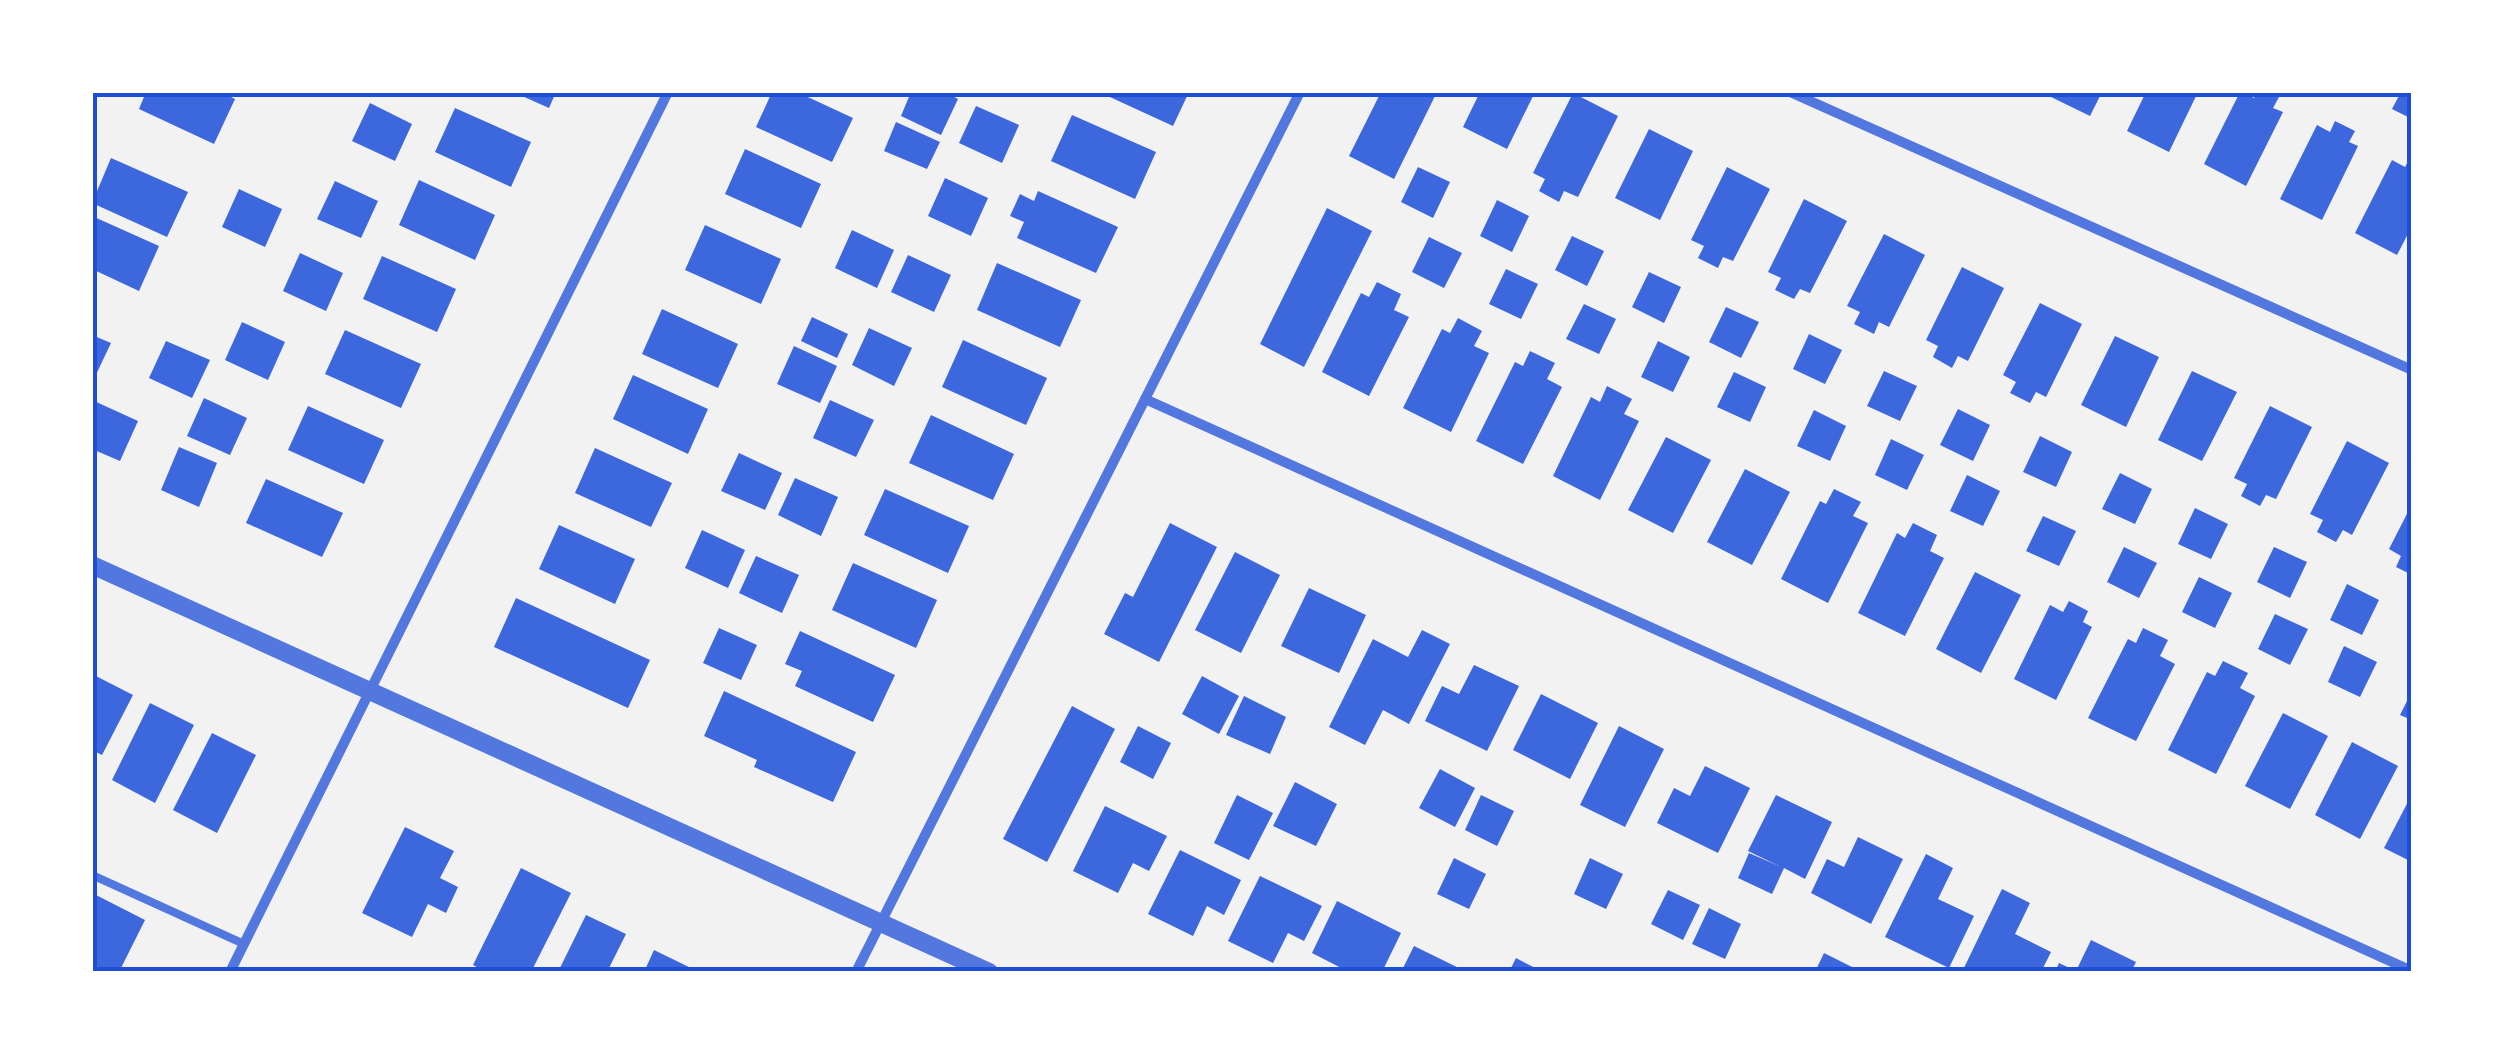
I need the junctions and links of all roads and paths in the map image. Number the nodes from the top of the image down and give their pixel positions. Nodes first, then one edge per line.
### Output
1 (668, 92) edge
2 (1300, 92) edge
3 (1790, 92) edge
4 (2412, 370) edge
5 (1145, 399) junction
6 (92, 565) edge
7 (369, 690) junction
8 (92, 876) edge
9 (881, 922) junction
10 (244, 944) junction
11 (2412, 971) edge
12 (230, 972) edge
13 (856, 972) edge
14 (989, 972) edge

1 - 7 street
2 - 5 street
3 - 4 street
5 - 9 street
5 - 11 street
6 - 7 street
7 - 9 street
7 - 10 street
8 - 10 lane
9 - 13 street
9 - 14 street
10 - 12 street

